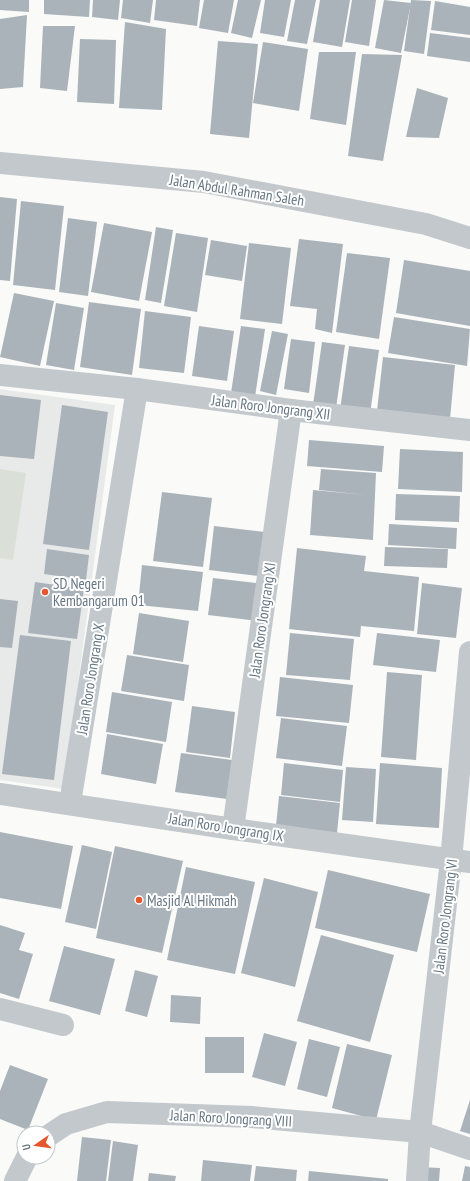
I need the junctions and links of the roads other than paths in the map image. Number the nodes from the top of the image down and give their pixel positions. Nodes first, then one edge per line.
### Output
1 (0, 163) edge
2 (470, 238) edge
3 (0, 375) edge
4 (137, 389) junction
5 (291, 410) junction
6 (470, 430) edge
7 (470, 652) edge
8 (0, 794) edge
9 (70, 803) junction
10 (233, 829) junction
11 (461, 861) edge
12 (0, 1009) edge
13 (63, 1025) dead end
14 (56, 1131) edge
15 (420, 1132) junction
16 (470, 1149) edge
17 (24, 1165) edge
18 (15, 1181) edge
19 (417, 1181) edge

1 - 2 street, Jalan Abdul Rahman Saleh
3 - 4 street, Jalan Roro Jongrang XII
4 - 5 street, Jalan Roro Jongrang XII
4 - 9 street, Jalan Roro Jongrang X
5 - 6 street, Jalan Roro Jongrang XII
5 - 10 street, Jalan Roro Jongrang XI
7 - 11 street, Jalan Roro Jongrang VI
8 - 9 street, Jalan Roro Jongrang IX
9 - 10 street, Jalan Roro Jongrang IX
10 - 11 street, Jalan Roro Jongrang IX
11 - 15 street, Jalan Roro Jongrang VI
12 - 13 street
14 - 15 street, Jalan Roro Jongrang VIII
15 - 16 street, Jalan Roro Jongrang VIII
15 - 19 street, Jalan Roro Jongrang VI
17 - 18 street

